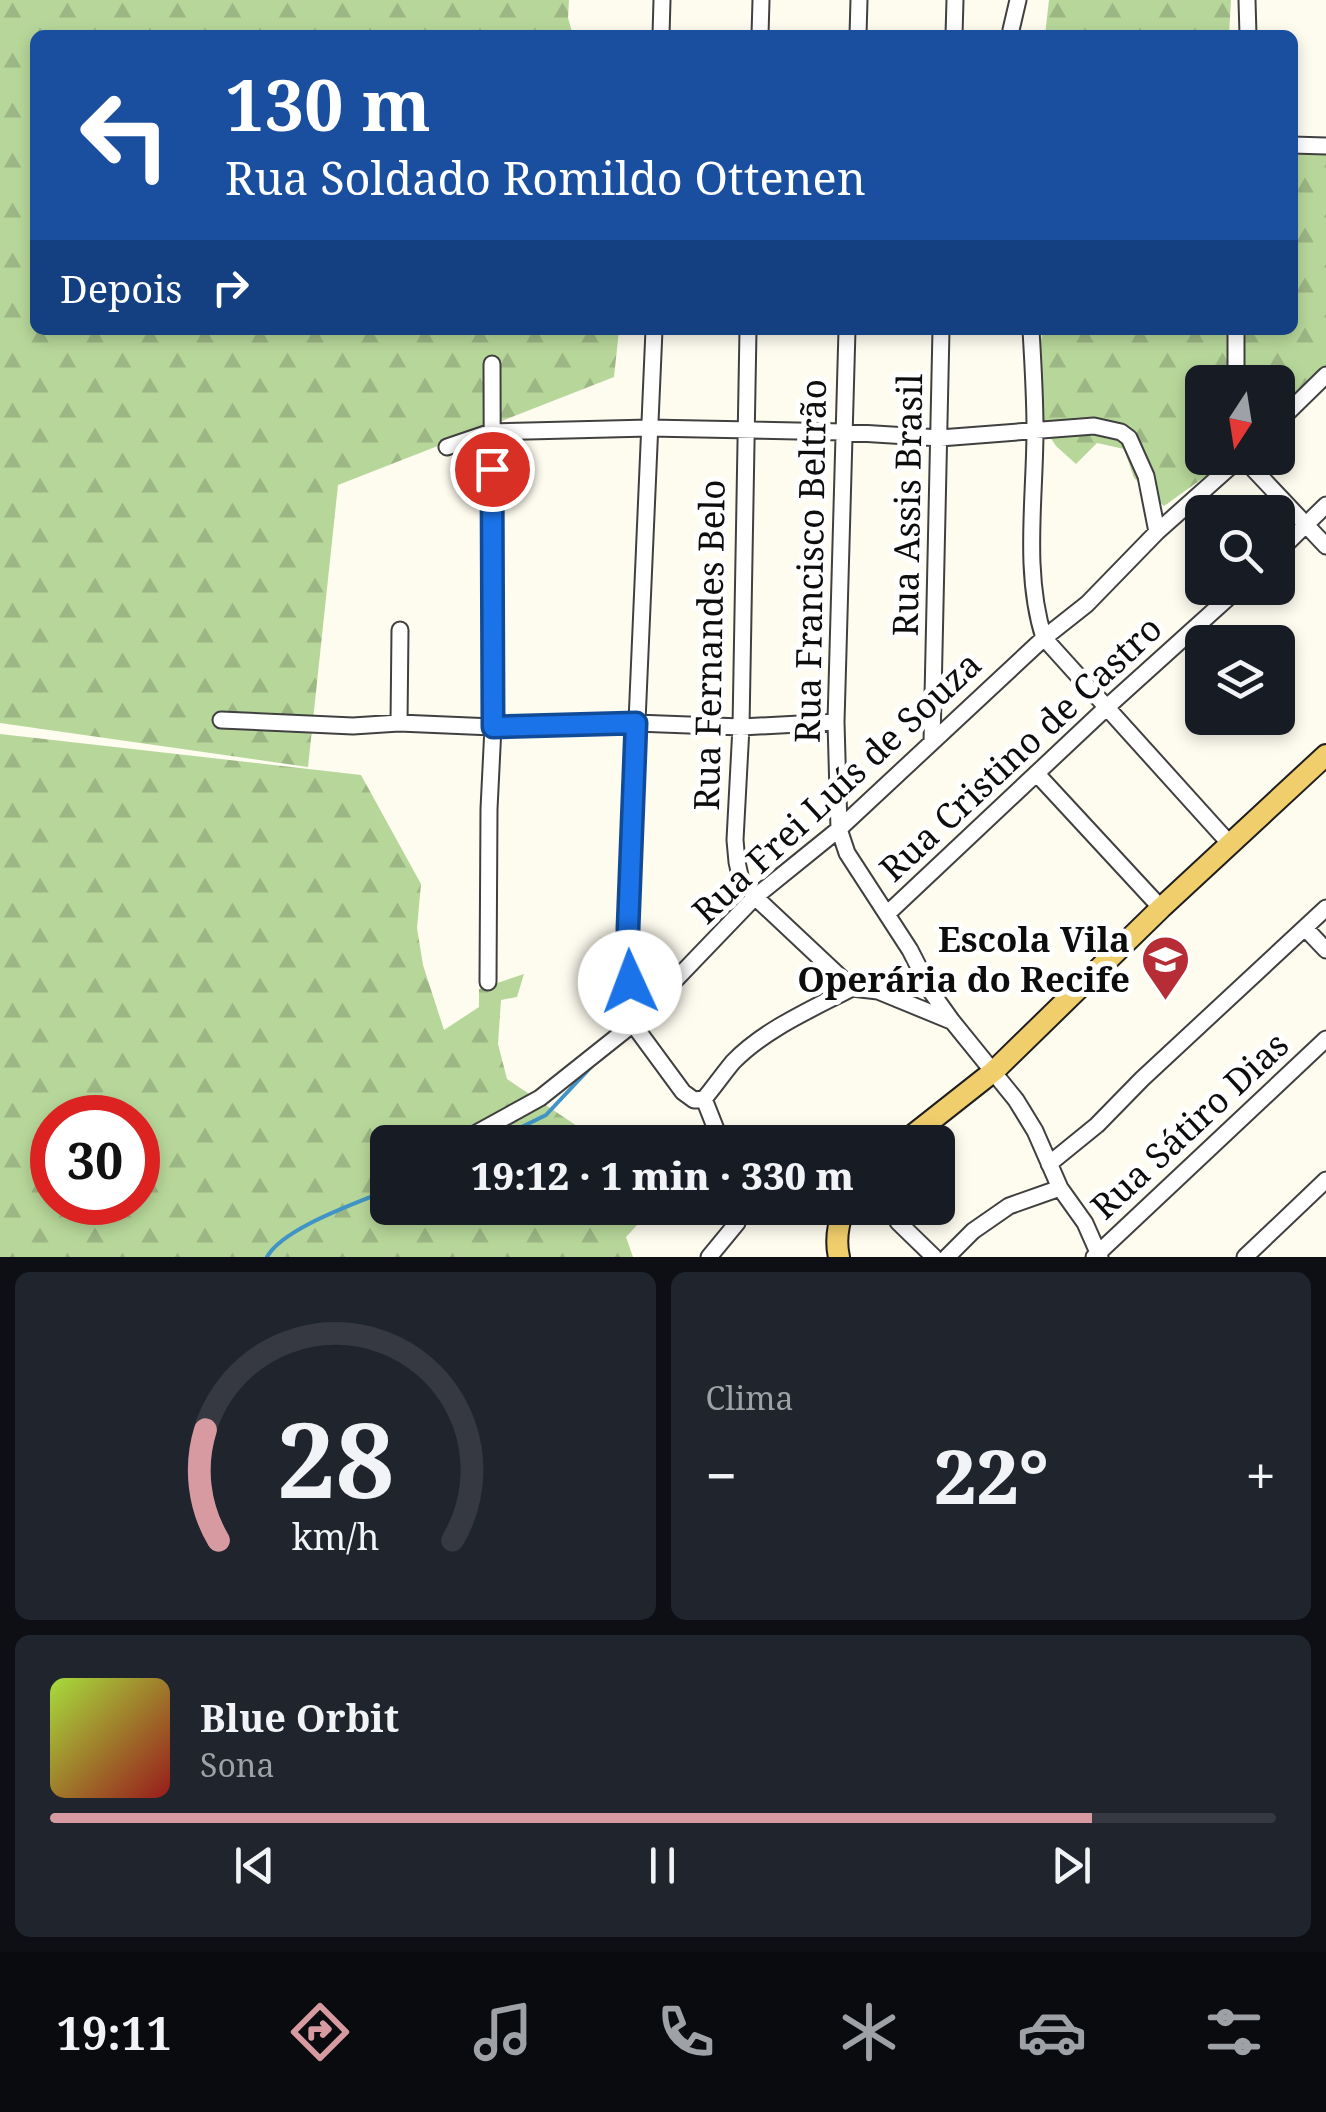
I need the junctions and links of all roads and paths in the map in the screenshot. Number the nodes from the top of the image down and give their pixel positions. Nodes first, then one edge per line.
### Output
1 (662, 0) edge
2 (761, 0) edge
3 (859, 0) edge
4 (955, 0) edge
5 (1018, 0) edge
6 (1247, 0) edge
7 (661, 30) edge
8 (760, 30) edge
9 (858, 30) edge
10 (954, 30) edge
11 (1011, 30) dead end
12 (1248, 30) edge
13 (1298, 145) edge
14 (1326, 146) edge
15 (654, 335) edge
16 (748, 335) edge
17 (847, 335) edge
18 (941, 335) edge
19 (1031, 335) edge
20 (1236, 335) edge
21 (492, 364) dead end
22 (1236, 365) edge
23 (1326, 376) edge
24 (1295, 406) edge
25 (650, 428) junction
26 (745, 429) junction
27 (491, 432) junction
28 (843, 432) junction
29 (1035, 432) junction
30 (940, 438) junction
31 (447, 446) dead end
32 (1222, 475) edge
33 (1259, 475) edge
34 (1326, 505) edge
35 (1307, 524) junction
36 (1157, 532) junction
37 (1295, 536) edge
38 (1326, 546) edge
39 (1220, 605) edge
40 (400, 630) dead end
41 (1044, 638) junction
42 (1106, 708) junction
43 (221, 720) dead end
44 (836, 722) junction
45 (399, 723) junction
46 (636, 723) junction
47 (742, 726) junction
48 (493, 727) junction
49 (932, 742) junction
50 (1326, 755) edge
51 (1037, 774) junction
52 (840, 829) junction
53 (1230, 844) junction
54 (755, 897) junction
55 (1161, 908) junction
56 (1326, 908) edge
57 (888, 914) junction
58 (1304, 928) junction
59 (1326, 950) edge
60 (488, 982) dead end
61 (852, 988) junction
62 (952, 1021) junction
63 (633, 1024) junction
64 (1326, 1039) edge
65 (994, 1071) junction
66 (704, 1099) junction
67 (491, 1125) edge
68 (714, 1125) edge
69 (926, 1125) edge
70 (1049, 1164) junction
71 (1326, 1180) edge
72 (1060, 1188) junction
73 (735, 1225) edge
74 (840, 1225) edge
75 (901, 1225) edge
76 (1097, 1256) edge
77 (710, 1257) edge
78 (840, 1257) edge
79 (934, 1257) edge
80 (947, 1257) edge
81 (1245, 1257) edge

1 - 7 street
2 - 8 street
3 - 9 street
4 - 10 street
5 - 11 street
6 - 12 street
13 - 14 street
15 - 25 street
16 - 26 street, Rua Fernandes Belo
17 - 28 street, Rua Francisco Beltrão
18 - 30 street, Rua Assis Brasil
19 - 29 street
20 - 22 street
21 - 27 street
23 - 24 street
25 - 26 street
25 - 27 street
25 - 46 street
26 - 28 street
26 - 47 street, Rua Fernandes Belo
27 - 31 street
27 - 48 street
28 - 30 street
28 - 44 street, Rua Francisco Beltrão
29 - 30 street
29 - 36 street
29 - 41 street
30 - 49 street, Rua Assis Brasil
32 - 36 street, Rua Frei Luís de Souza
33 - 35 street
34 - 35 street
35 - 37 street
35 - 38 street
36 - 41 street, Rua Frei Luís de Souza
39 - 42 street, Rua Cristino de Castro
40 - 45 street
41 - 42 street
41 - 49 street, Rua Frei Luís de Souza
42 - 51 street, Rua Cristino de Castro
42 - 53 street
43 - 45 street
44 - 47 street
44 - 52 street, Rua Francisco Beltrão
45 - 48 street
46 - 47 street
46 - 48 street
46 - 63 street
47 - 54 street, Rua Fernandes Belo
48 - 60 street
49 - 52 street, Rua Frei Luís de Souza
50 - 53 main road
51 - 55 street
51 - 57 street, Rua Cristino de Castro
52 - 54 street, Rua Frei Luís de Souza
52 - 57 street, Rua Francisco Beltrão
53 - 55 main road
54 - 61 street, Rua Fernandes Belo
54 - 63 street, Rua Frei Luís de Souza
55 - 65 main road
56 - 58 street
57 - 62 street, Rua Francisco Beltrão
58 - 59 street
58 - 70 street
61 - 62 street
61 - 66 street
62 - 65 street, Rua Francisco Beltrão
63 - 66 street
63 - 67 street, Rua Frei Luís de Souza
64 - 76 street, Rua Sátiro Dias
65 - 69 main road
65 - 70 street, Rua Francisco Beltrão
66 - 68 street
70 - 72 street, Rua Francisco Beltrão
71 - 81 street
72 - 76 street, Rua Francisco Beltrão
72 - 80 street
73 - 77 street
74 - 78 main road
75 - 79 street

